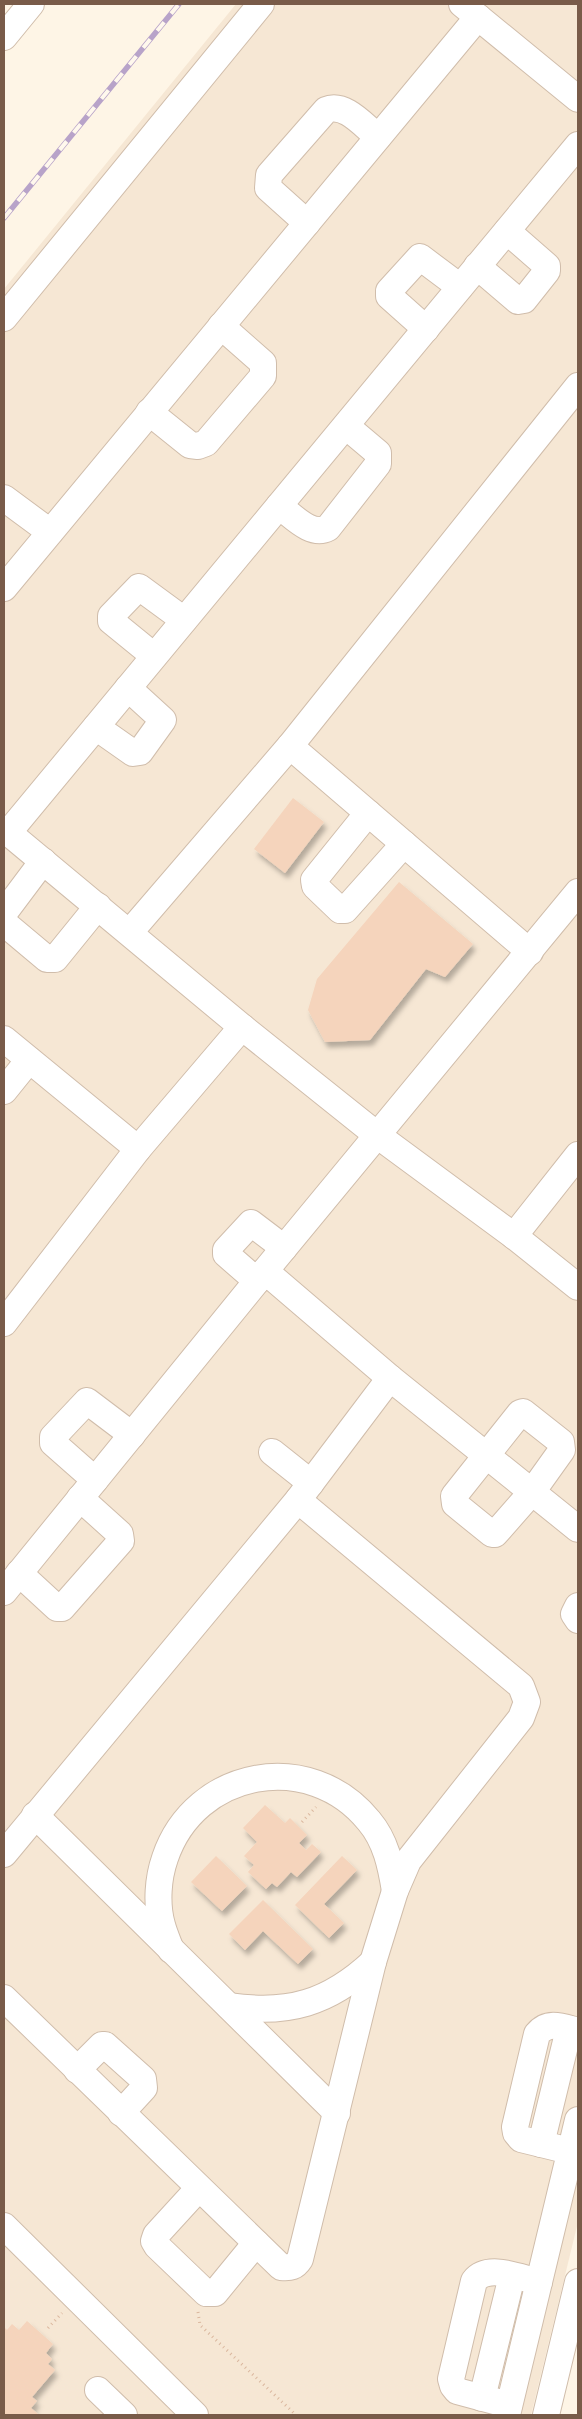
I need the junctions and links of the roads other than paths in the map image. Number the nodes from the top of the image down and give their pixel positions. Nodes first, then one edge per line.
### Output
1 (31, 4) edge
2 (261, 4) edge
3 (470, 10) edge
4 (4, 37) edge
5 (578, 99) edge
6 (378, 137) junction
7 (578, 145) edge
8 (307, 223) junction
9 (507, 230) junction
10 (478, 266) junction
11 (460, 287) junction
12 (4, 318) edge
13 (221, 326) junction
14 (426, 329) junction
15 (578, 386) edge
16 (149, 412) junction
17 (346, 426) junction
18 (4, 498) edge
19 (279, 506) junction
20 (50, 532) junction
21 (4, 588) edge
22 (184, 620) junction
23 (154, 656) junction
24 (128, 688) junction
25 (96, 727) junction
26 (290, 746) junction
27 (368, 813) junction
28 (6, 831) edge
29 (404, 844) junction
30 (43, 861) junction
31 (578, 892) edge
32 (98, 906) junction
33 (4, 913) edge
34 (4, 924) edge
35 (130, 932) junction
36 (530, 952) junction
37 (242, 1027) junction
38 (4, 1039) edge
39 (29, 1060) junction
40 (4, 1091) edge
41 (377, 1135) junction
42 (138, 1149) junction
43 (578, 1155) edge
44 (514, 1236) junction
45 (284, 1248) junction
46 (261, 1276) junction
47 (578, 1287) edge
48 (4, 1322) edge
49 (390, 1378) junction
50 (132, 1435) junction
51 (272, 1452) dead end
52 (486, 1456) junction
53 (87, 1489) junction
54 (305, 1492) junction
55 (532, 1492) junction
56 (578, 1529) edge
57 (12, 1583) edge
58 (578, 1606) edge
59 (578, 1620) edge
60 (34, 1815) junction
61 (4, 1854) edge
62 (394, 1891) junction
63 (171, 1950) junction
64 (373, 1962) junction
65 (228, 2006) junction
66 (7, 2007) edge
67 (574, 2030) edge
68 (77, 2070) junction
69 (121, 2113) junction
70 (337, 2113) junction
71 (578, 2120) edge
72 (570, 2152) junction
73 (199, 2188) junction
74 (4, 2228) edge
75 (256, 2243) junction
76 (512, 2276) junction
77 (539, 2282) junction
78 (578, 2282) edge
79 (574, 2318) edge
80 (98, 2390) dead end
81 (482, 2398) junction
82 (180, 2410) edge
83 (508, 2410) edge
84 (124, 2415) edge
85 (546, 2415) edge

1 - 4 street
2 - 12 street
3 - 5 street
3 - 6 street
6 - 8 street
6 - 8 street
7 - 9 street
8 - 13 street
9 - 10 street
9 - 10 street
10 - 11 street
11 - 14 street
11 - 14 street
13 - 16 street
13 - 16 street
14 - 17 street
15 - 26 street
16 - 20 street
17 - 19 street
17 - 19 street
18 - 20 street
19 - 22 street
20 - 21 street
22 - 23 street
22 - 23 street
23 - 24 street
24 - 25 street
24 - 25 street
25 - 28 street
26 - 27 street
26 - 35 street
27 - 29 street
27 - 29 street
28 - 30 street
29 - 36 street
30 - 32 street
30 - 33 street
31 - 36 street
32 - 34 street
32 - 35 street
35 - 37 street
36 - 41 street
37 - 41 street
37 - 42 street
38 - 39 street
39 - 40 street
39 - 42 street
41 - 44 street
41 - 45 street
42 - 48 street
43 - 44 street
44 - 47 street
45 - 46 street
45 - 46 street
46 - 49 street
46 - 50 street
49 - 52 street
49 - 54 street
50 - 53 street
50 - 53 street
51 - 54 street
52 - 55 street
52 - 55 street
52 - 55 street
53 - 57 street
53 - 57 street
54 - 60 street
54 - 62 street
55 - 56 street
58 - 59 street
60 - 61 street
60 - 63 street
62 - 63 street
62 - 64 street
63 - 65 street
64 - 65 street
64 - 70 street
65 - 70 street
66 - 68 street
67 - 72 street
68 - 69 street
68 - 69 street
69 - 73 street
70 - 75 street
71 - 72 street
72 - 77 street
73 - 75 street
73 - 75 street
74 - 82 street
76 - 77 street
76 - 81 street
76 - 81 street
77 - 83 street
78 - 79 street
79 - 85 street
80 - 84 street
81 - 83 street

